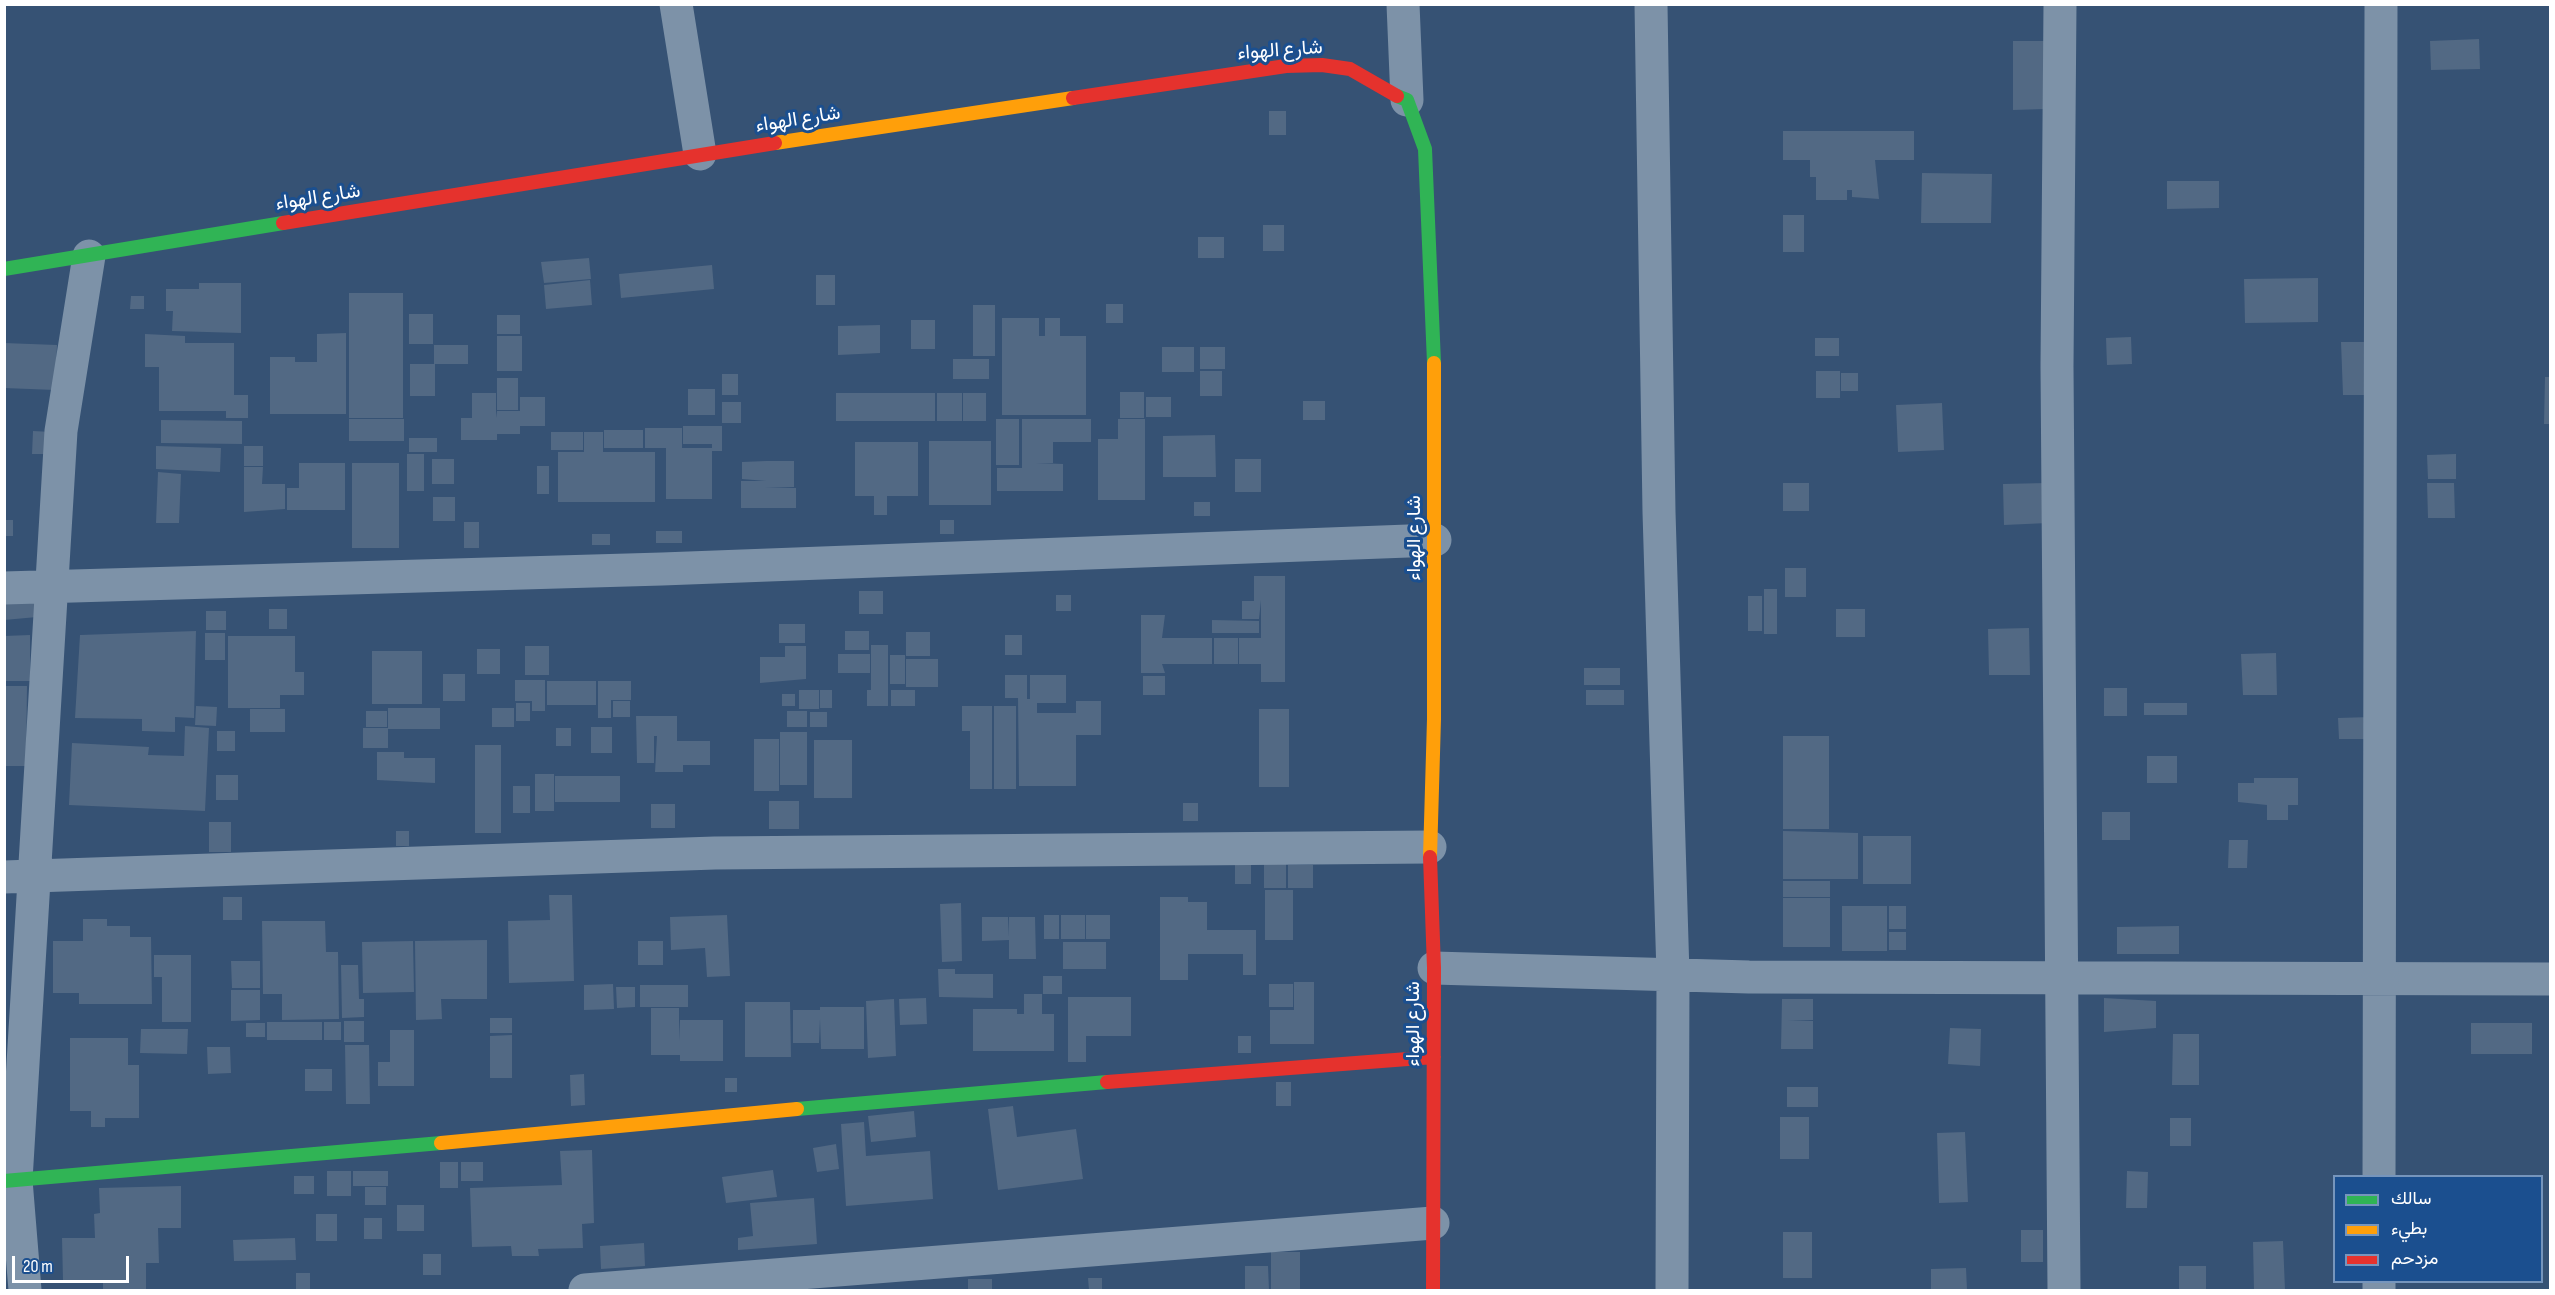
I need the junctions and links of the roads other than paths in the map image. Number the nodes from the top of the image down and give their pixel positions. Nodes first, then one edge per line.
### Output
1 (676, 4) edge
2 (1403, 4) edge
3 (1651, 4) edge
4 (2060, 4) edge
5 (2380, 4) edge
6 (1407, 100) junction
7 (700, 154) junction
8 (88, 256) junction
9 (4, 269) edge
10 (1435, 540) junction
11 (52, 587) junction
12 (4, 588) edge
13 (1430, 847) junction
14 (20, 877) edge
15 (1434, 968) junction
16 (1673, 974) junction
17 (2062, 978) junction
18 (2550, 979) edge
19 (2380, 980) junction
20 (1434, 1057) junction
21 (2379, 1175) edge
22 (10, 1180) edge
23 (1433, 1223) junction
24 (25, 1290) edge
25 (585, 1290) edge
26 (1433, 1290) edge
27 (1672, 1290) edge
28 (2064, 1290) edge

1 - 7 street
2 - 6 street
3 - 16 street
4 - 17 street
5 - 19 street
6 - 7 street, شارع الهواء
6 - 10 street, شارع الهواء
7 - 8 street, شارع الهواء
8 - 9 street, شارع الهواء
8 - 11 street
10 - 11 street
10 - 13 street, شارع الهواء
11 - 12 street
11 - 14 street
13 - 14 street
13 - 15 street, شارع الهواء
14 - 22 street
15 - 16 street
15 - 20 street, شارع الهواء
16 - 17 street
16 - 27 street
17 - 19 street
17 - 28 street
18 - 19 street
19 - 21 street
20 - 22 street
20 - 23 street, شارع الهواء
22 - 24 street
23 - 25 street
23 - 26 street, شارع الهواء

